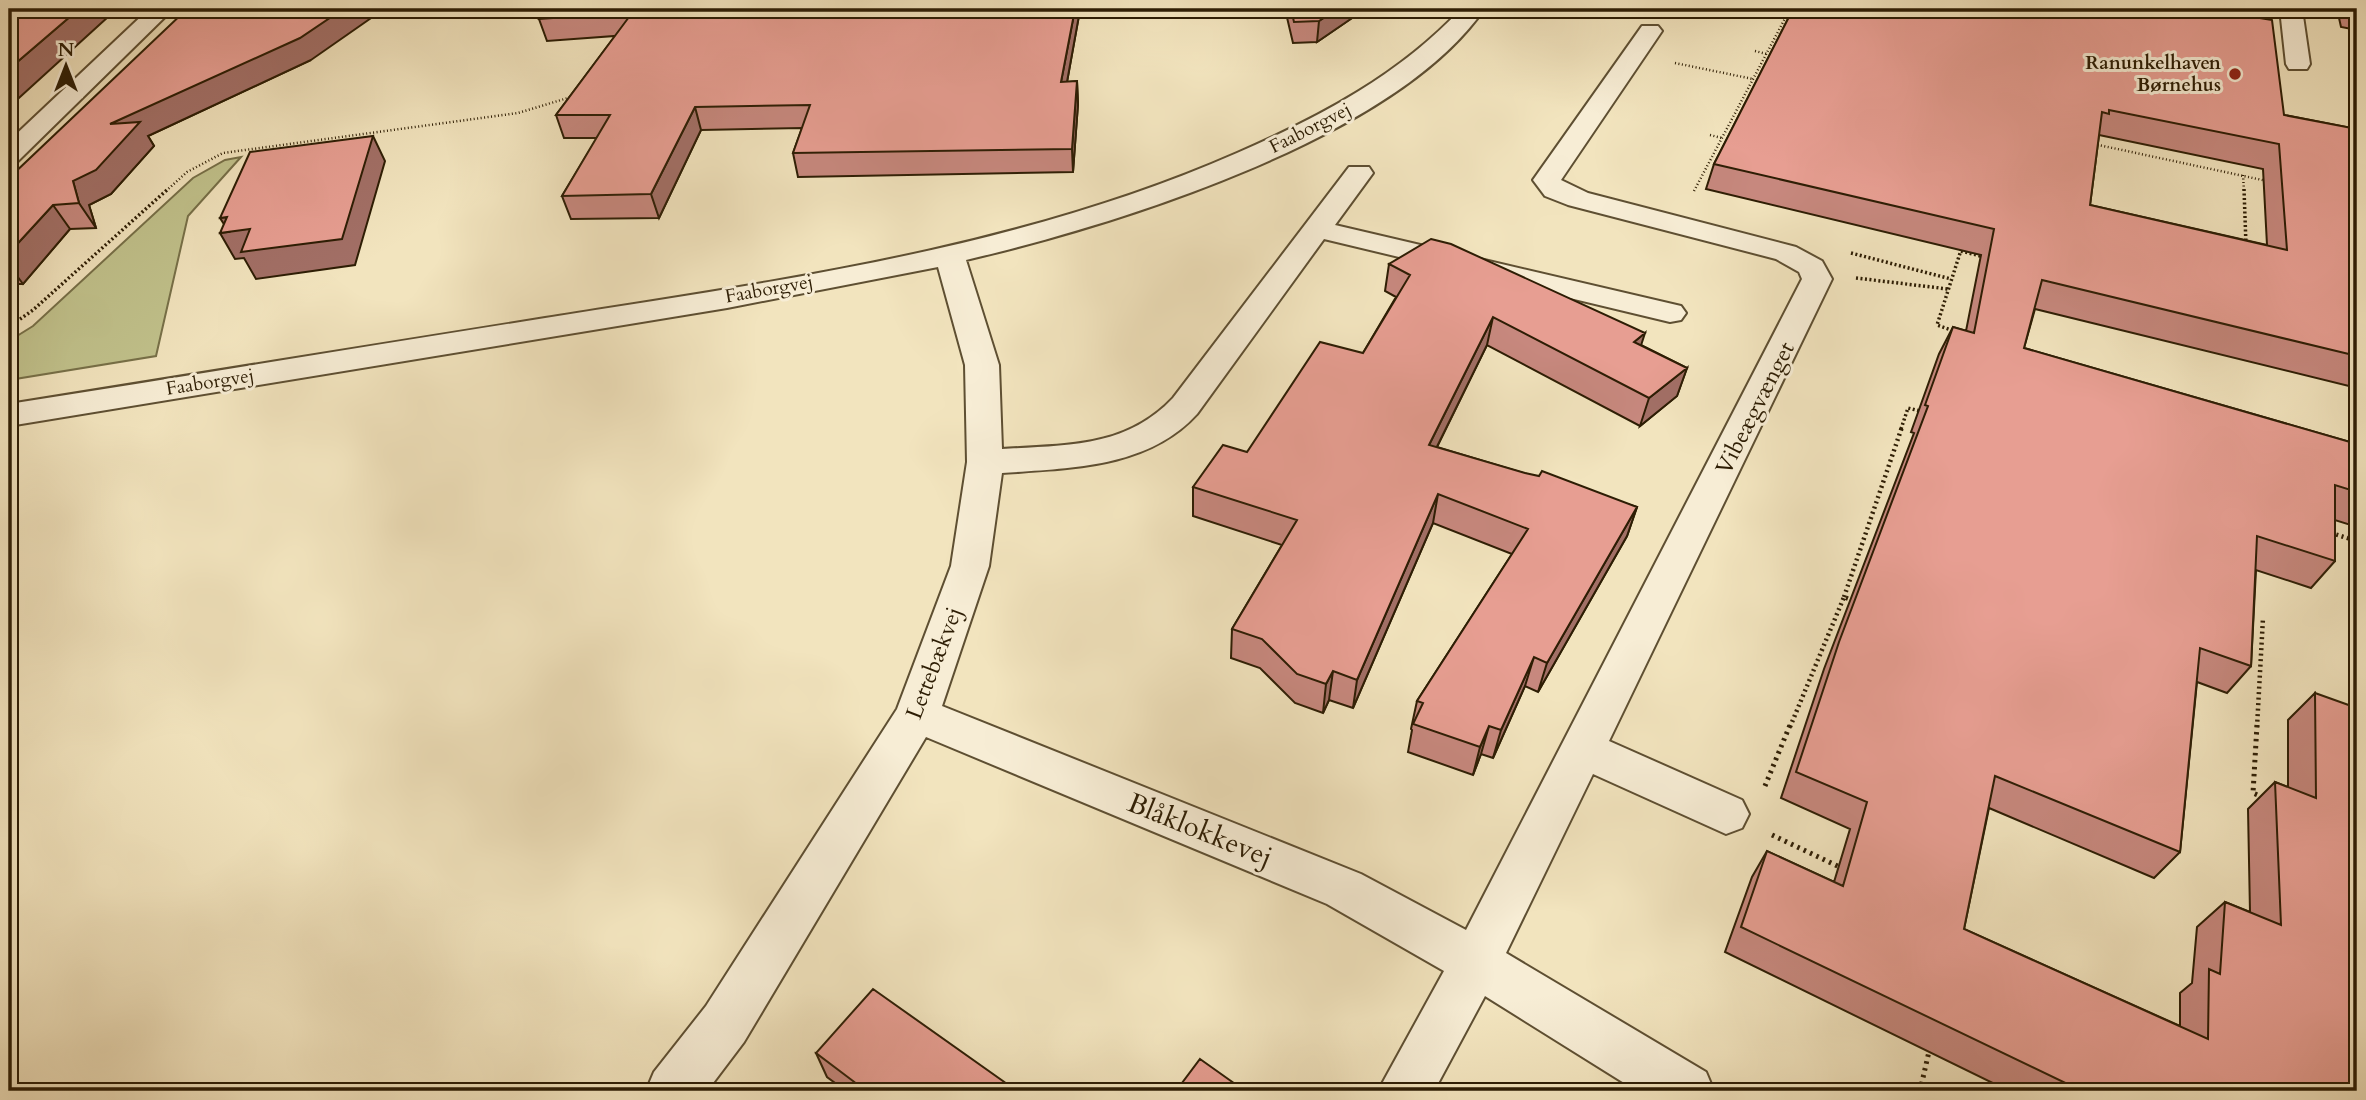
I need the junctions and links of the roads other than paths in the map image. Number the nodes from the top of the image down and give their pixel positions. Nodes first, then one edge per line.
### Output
1 (162, 9) edge
2 (1473, 9) edge
3 (2291, 9) edge
4 (1642, 42) road end
5 (2298, 64) dead end
6 (9, 155) edge
7 (1359, 173) dead end
8 (1317, 229) junction
9 (950, 257) junction
10 (1670, 313) dead end
11 (9, 415) edge
12 (985, 462) junction
13 (917, 715) junction
14 (1583, 749) junction
15 (1738, 819) road end
16 (1476, 962) junction
17 (673, 1091) edge
18 (1405, 1091) edge
19 (1687, 1091) edge

1 - 6 street
2 - 9 street, Faaborgvej
3 - 5 street
4 - 14 street, Vibeægvænget
7 - 8 street
8 - 10 street
8 - 12 street
9 - 11 street, Faaborgvej
9 - 12 street, Lettebækvej
12 - 13 street, Lettebækvej
13 - 16 street, Blåklokkevej
13 - 17 street, Lettebækvej
14 - 15 street
14 - 16 street, Vibeægvænget
16 - 18 street
16 - 19 street, Blåklokkevej

